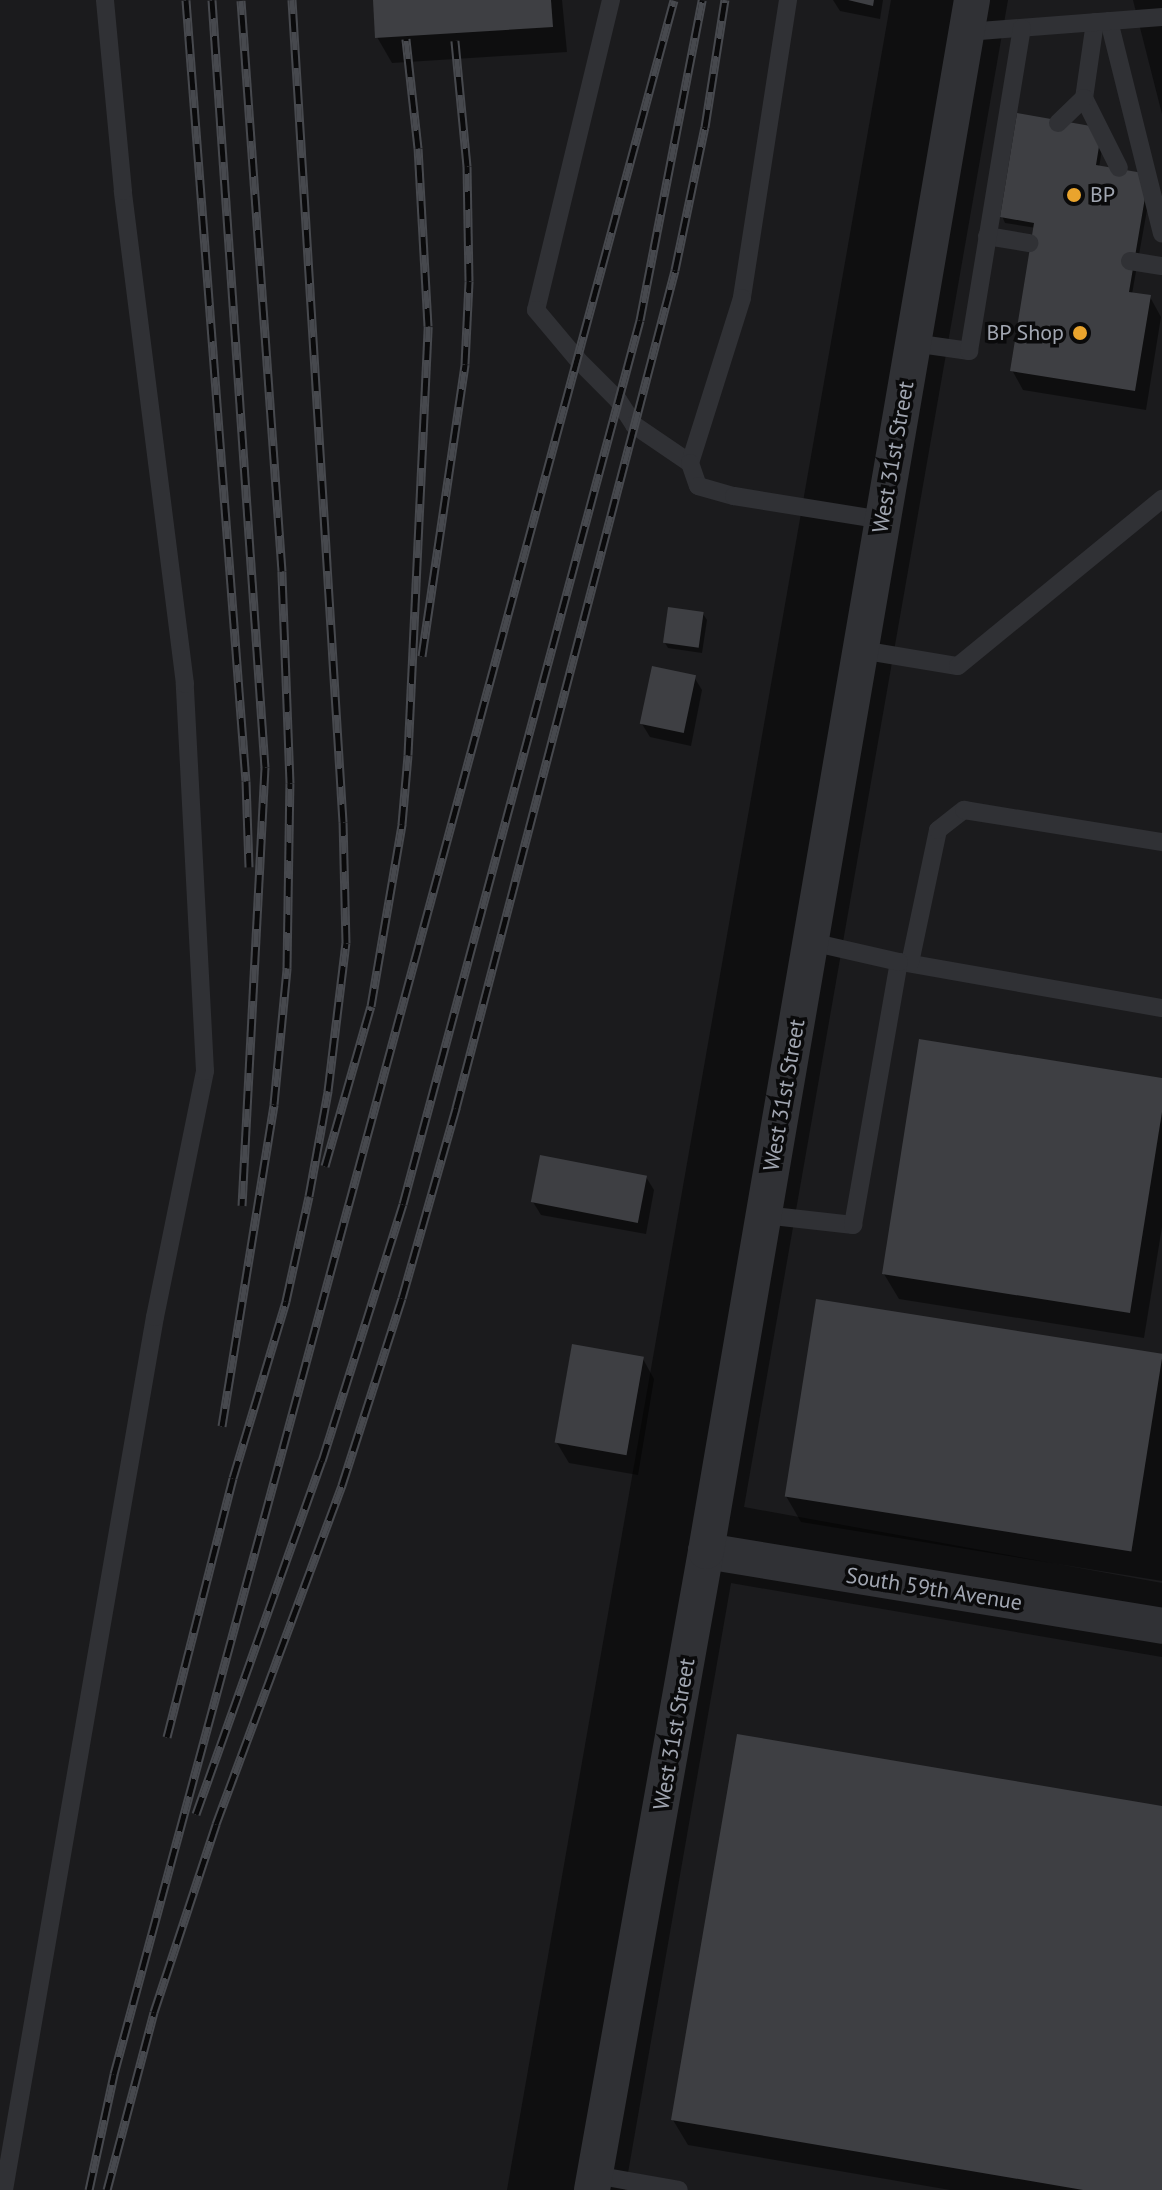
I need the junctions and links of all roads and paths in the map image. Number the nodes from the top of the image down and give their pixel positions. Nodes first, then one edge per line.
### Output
1 (105, 0) edge
2 (611, 0) edge
3 (788, 0) edge
4 (969, 16) edge
5 (1162, 17) edge
6 (1102, 22) junction
7 (1022, 28) junction
8 (1084, 98) junction
9 (1058, 123) dead end
10 (1119, 168) dead end
11 (1162, 233) edge
12 (987, 236) junction
13 (1029, 243) dead end
14 (1130, 261) dead end
15 (1162, 266) edge
16 (913, 343) junction
17 (690, 463) junction
18 (1162, 499) edge
19 (882, 520) junction
20 (861, 650) junction
21 (1162, 842) edge
22 (811, 942) junction
23 (904, 962) junction
24 (1162, 1008) edge
25 (764, 1215) junction
26 (706, 1551) junction
27 (1162, 1626) edge
28 (593, 2182) edge
29 (4, 2190) edge
30 (679, 2190) edge

1 - 29 lane
2 - 17 lane
3 - 17 lane
4 - 7 lane
4 - 16 street, West 31st Street
5 - 6 lane
6 - 7 lane
6 - 8 lane
6 - 11 lane
7 - 12 lane
8 - 9 lane
8 - 10 lane
12 - 13 lane
12 - 16 lane
14 - 15 lane
16 - 19 street, West 31st Street
17 - 19 lane
18 - 20 lane
19 - 20 street, West 31st Street
20 - 22 street, West 31st Street
21 - 23 lane
22 - 23 lane
22 - 25 street, West 31st Street
23 - 24 lane
23 - 25 lane
25 - 26 street, West 31st Street
26 - 27 street, South 59th Avenue
26 - 28 street, West 31st Street
28 - 30 lane

